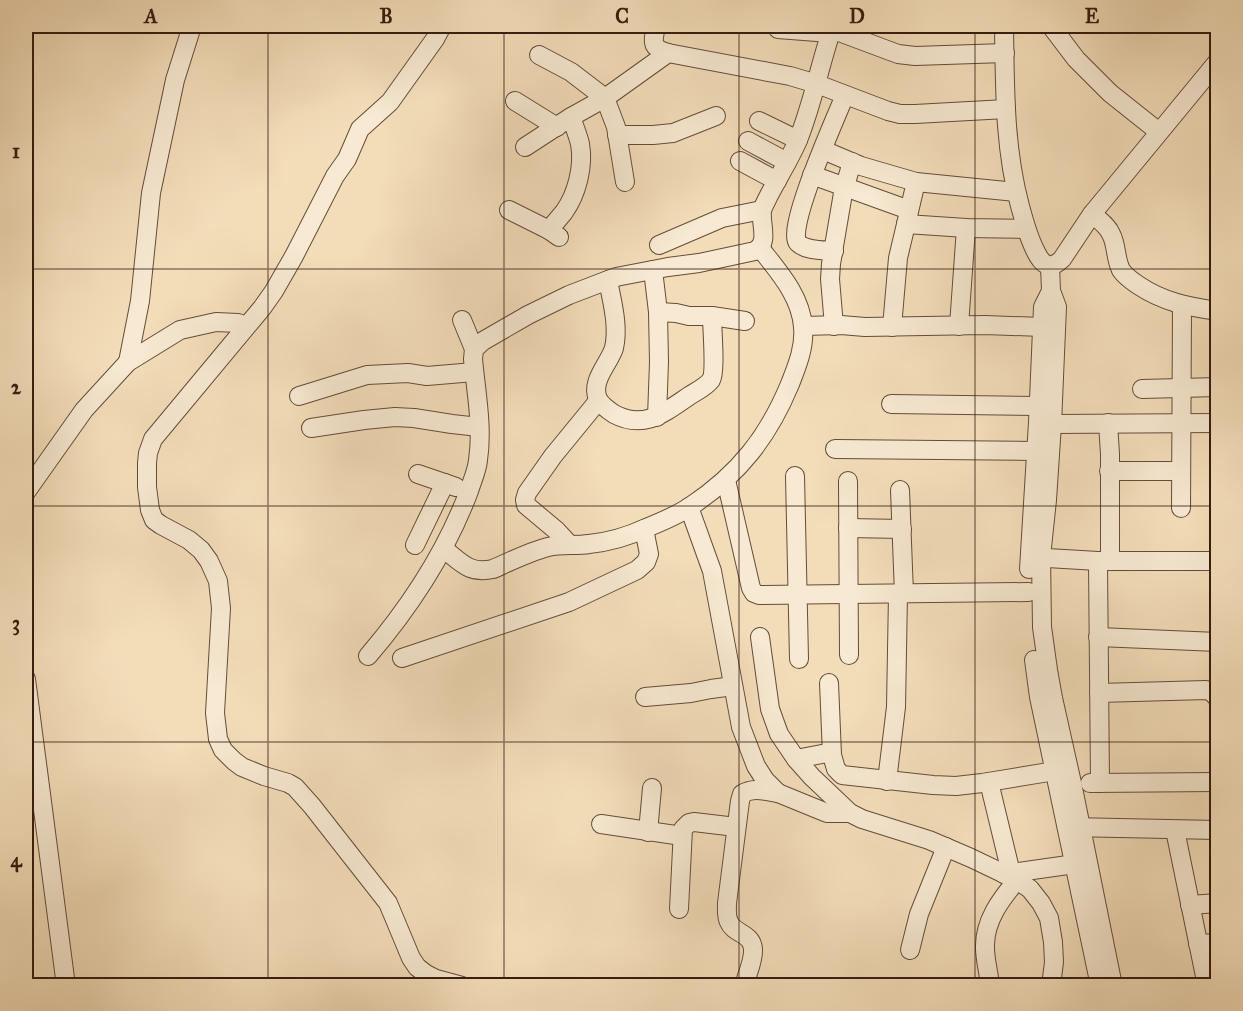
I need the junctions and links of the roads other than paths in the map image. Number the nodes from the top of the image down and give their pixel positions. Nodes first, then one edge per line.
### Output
1 (192, 26) edge
2 (442, 26) edge
3 (656, 26) edge
4 (1004, 26) edge
5 (1051, 26) edge
6 (778, 29) dead end
7 (831, 29) edge
8 (668, 53) junction
9 (1005, 54) junction
10 (539, 55) dead end
11 (1218, 61) edge
12 (817, 84) junction
13 (845, 95) junction
14 (605, 98) junction
15 (515, 101) dead end
16 (1006, 109) junction
17 (716, 116) dead end
18 (759, 121) dead end
19 (564, 122) junction
20 (1159, 132) junction
21 (617, 135) junction
22 (798, 140) junction
23 (748, 141) dead end
24 (525, 147) dead end
25 (823, 150) junction
26 (740, 161) dead end
27 (788, 162) junction
28 (852, 162) junction
29 (812, 175) junction
30 (777, 181) junction
31 (625, 182) dead end
32 (916, 182) junction
33 (845, 187) junction
34 (1016, 192) junction
35 (509, 210) dead end
36 (762, 210) junction
37 (1092, 214) junction
38 (908, 217) junction
39 (966, 228) junction
40 (1026, 229) junction
41 (659, 245) dead end
42 (760, 248) junction
43 (834, 251) junction
44 (1050, 266) junction
45 (653, 270) junction
46 (608, 280) junction
47 (1051, 291) junction
48 (1182, 306) junction
49 (1218, 311) edge
50 (658, 312) junction
51 (712, 316) junction
52 (462, 320) dead end
53 (745, 321) dead end
54 (246, 326) junction
55 (803, 326) junction
56 (834, 326) junction
57 (959, 326) junction
58 (892, 327) junction
59 (1042, 327) junction
60 (474, 349) junction
61 (128, 362) junction
62 (474, 372) junction
63 (1218, 387) edge
64 (1182, 388) junction
65 (1142, 389) dead end
66 (299, 396) dead end
67 (598, 400) junction
68 (891, 404) dead end
69 (657, 417) junction
70 (1043, 417) junction
71 (1108, 423) junction
72 (1182, 423) junction
73 (1218, 423) edge
74 (479, 427) junction
75 (311, 428) dead end
76 (835, 449) dead end
77 (1036, 451) junction
78 (1109, 471) junction
79 (1181, 471) junction
80 (418, 474) dead end
81 (795, 476) dead end
82 (726, 480) junction
83 (848, 481) dead end
84 (445, 483) junction
85 (900, 490) dead end
86 (469, 491) junction
87 (26, 492) edge
88 (689, 507) junction
89 (1181, 508) dead end
90 (848, 528) junction
91 (644, 529) junction
92 (902, 529) junction
93 (415, 545) dead end
94 (570, 545) junction
95 (444, 549) junction
96 (1034, 557) junction
97 (1104, 561) junction
98 (1218, 561) edge
99 (1029, 592) junction
100 (848, 594) junction
101 (901, 594) junction
102 (798, 595) junction
103 (760, 637) dead end
104 (1098, 637) junction
105 (1218, 642) edge
106 (849, 655) dead end
107 (368, 656) dead end
108 (402, 658) dead end
109 (800, 659) dead end
110 (26, 679) edge
111 (829, 683) dead end
112 (733, 686) junction
113 (1099, 693) junction
114 (645, 697) dead end
115 (1218, 699) edge
116 (832, 755) junction
117 (796, 759) junction
118 (1062, 779) junction
119 (887, 781) junction
120 (989, 782) junction
121 (1218, 782) edge
122 (1100, 783) junction
123 (652, 788) dead end
124 (778, 793) junction
125 (850, 813) junction
126 (602, 824) dead end
127 (736, 827) junction
128 (1074, 827) junction
129 (1175, 830) junction
130 (1218, 830) edge
131 (648, 832) junction
132 (682, 836) junction
133 (946, 847) junction
134 (1075, 864) junction
135 (1011, 875) junction
136 (1218, 903) edge
137 (1190, 905) junction
138 (679, 909) dead end
139 (1198, 944) junction
140 (1218, 944) edge
141 (910, 950) dead end
142 (1210, 984) edge
143 (66, 986) edge
144 (462, 986) edge
145 (744, 986) edge
146 (990, 986) edge
147 (1051, 986) edge
148 (1100, 986) edge
149 (1113, 986) edge

1 - 61 street
2 - 54 street
3 - 8 street
4 - 9 street
5 - 20 street
6 - 7 street
7 - 9 street
7 - 12 street
8 - 12 street
8 - 14 street
9 - 16 street
10 - 14 street
11 - 20 street
12 - 13 street
12 - 22 street
13 - 16 street
13 - 25 street
14 - 19 street
14 - 21 street
15 - 19 street
16 - 34 street
17 - 21 street
18 - 22 street
19 - 24 street
19 - 35 street
20 - 37 street
21 - 31 street
22 - 27 street
23 - 27 street
25 - 28 street
25 - 29 street
26 - 30 street
27 - 30 street
28 - 32 street
28 - 33 street
29 - 33 street
29 - 43 street
30 - 36 street
32 - 34 street
32 - 38 street
33 - 38 street
33 - 43 street
34 - 40 street
36 - 41 street
36 - 42 street
37 - 44 street
37 - 48 street
38 - 39 street
38 - 58 street
39 - 40 street
39 - 57 street
40 - 44 street
42 - 45 street
42 - 55 street
43 - 56 street
44 - 47 street
45 - 46 street
45 - 50 street
46 - 60 street
46 - 67 street
47 - 59 street
47 - 70 street
48 - 49 street
48 - 64 street
50 - 51 street
50 - 69 street
51 - 53 street
51 - 69 street
52 - 60 street
54 - 61 street
54 - 144 street
55 - 56 street
55 - 82 street
56 - 58 street
57 - 58 street
57 - 59 street
59 - 70 street
60 - 62 street
61 - 87 street
62 - 66 street
62 - 74 street
63 - 64 street
64 - 65 street
64 - 72 street
67 - 69 street
67 - 94 street
68 - 70 street
70 - 71 street
70 - 77 street
70 - 96 street
71 - 72 street
71 - 78 street
72 - 73 street
72 - 79 street
74 - 75 street
74 - 86 street
76 - 77 street
77 - 96 street
78 - 79 street
78 - 97 street
79 - 89 street
80 - 84 street
81 - 102 street
82 - 88 street
82 - 102 street
83 - 90 street
84 - 86 street
84 - 93 street
85 - 92 street
86 - 95 street
88 - 91 street
88 - 112 street
90 - 92 street
90 - 100 street
91 - 94 street
91 - 108 street
92 - 101 street
94 - 95 street
95 - 107 street
96 - 97 street
96 - 99 street
96 - 118 street
97 - 98 street
97 - 104 street
99 - 101 street
99 - 118 street
100 - 101 street
100 - 102 street
100 - 106 street
101 - 119 street
102 - 109 street
103 - 117 street
104 - 105 street
104 - 113 street
110 - 143 street
111 - 116 street
112 - 114 street
112 - 124 street
113 - 115 street
113 - 122 street
116 - 117 street
116 - 119 street
117 - 125 street
118 - 120 street
118 - 122 street
118 - 128 street
119 - 120 street
120 - 135 street
121 - 122 street
123 - 131 street
124 - 125 street
124 - 127 street
125 - 133 street
126 - 131 street
127 - 132 street
127 - 145 street
128 - 129 street
128 - 134 street
128 - 149 street
129 - 130 street
129 - 137 street
131 - 132 street
132 - 138 street
133 - 135 street
133 - 141 street
134 - 135 street
134 - 148 street
135 - 146 street
135 - 147 street
136 - 137 street
137 - 139 street
139 - 140 street
139 - 142 street

